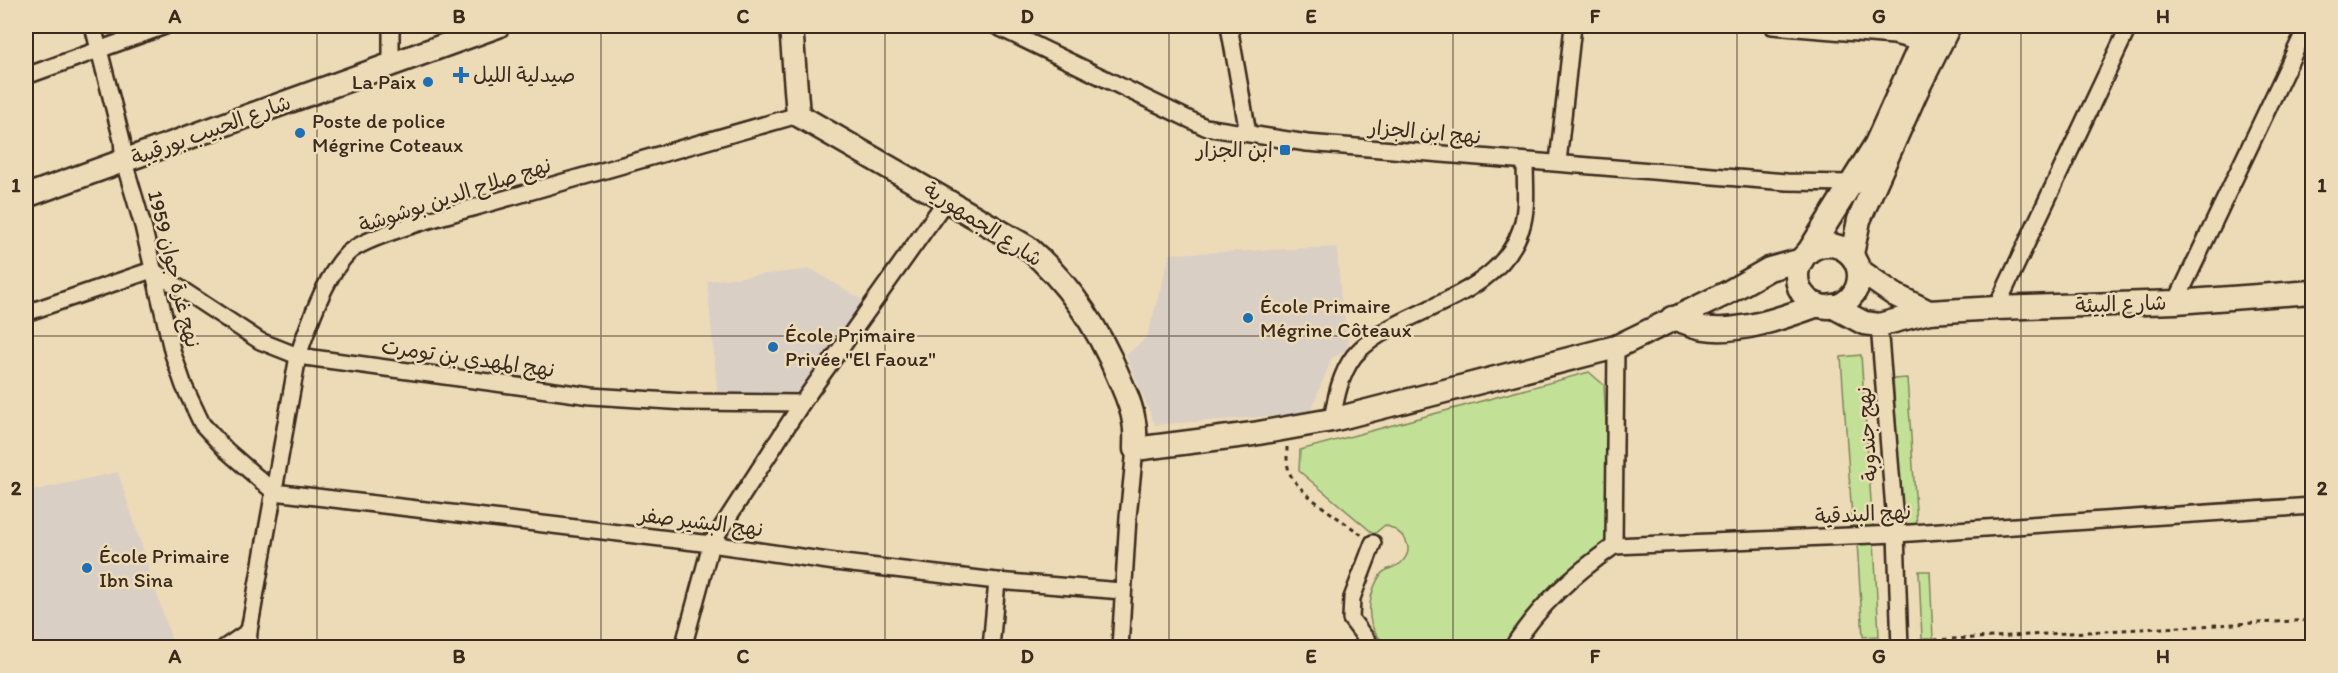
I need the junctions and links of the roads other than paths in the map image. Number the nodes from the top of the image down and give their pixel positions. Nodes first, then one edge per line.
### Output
1 (93, 26) edge
2 (165, 26) edge
3 (393, 26) edge
4 (498, 26) edge
5 (791, 26) edge
6 (996, 26) edge
7 (1229, 26) edge
8 (1573, 26) edge
9 (1772, 26) edge
10 (1949, 26) edge
11 (2129, 26) edge
12 (2307, 26) edge
13 (1925, 34) edge
14 (99, 50) junction
15 (391, 64) junction
16 (26, 76) edge
17 (798, 115) junction
18 (1248, 133) junction
19 (124, 162) junction
20 (1525, 162) junction
21 (1558, 162) junction
22 (1852, 183) junction
23 (1873, 190) junction
24 (26, 196) edge
25 (947, 199) junction
26 (1805, 256) junction
27 (1855, 262) junction
28 (152, 270) junction
29 (2313, 292) edge
30 (2176, 302) junction
31 (1825, 306) junction
32 (1996, 308) junction
33 (1929, 312) junction
34 (26, 313) edge
35 (1672, 318) junction
36 (1879, 325) junction
37 (1616, 347) junction
38 (298, 356) junction
39 (802, 404) junction
40 (1332, 420) junction
41 (1135, 449) junction
42 (274, 492) junction
43 (2313, 506) edge
44 (1896, 534) junction
45 (1373, 543) road end
46 (711, 544) junction
47 (1614, 546) junction
48 (997, 581) junction
49 (1122, 591) junction
50 (249, 631) junction
51 (1900, 645) edge
52 (224, 648) edge
53 (248, 648) edge
54 (683, 648) edge
55 (991, 648) edge
56 (1120, 648) edge
57 (1373, 648) edge
58 (1512, 648) edge

1 - 14 street, نهج غرة جوان 1959
2 - 14 street
3 - 15 street
4 - 15 street, شارع الحبيب بورقيبة
5 - 17 street
6 - 18 street, نهج ابن الجزار
7 - 18 street
8 - 21 street
9 - 13 street
10 - 23 street
11 - 32 street
12 - 30 street
13 - 22 street
14 - 16 street
14 - 19 street, نهج غرة جوان 1959
15 - 19 street, شارع الحبيب بورقيبة
17 - 25 street, شارع الجمهورية
17 - 38 street, نهج صلاح الدين بوشوشة
18 - 20 street, نهج ابن الجزار
19 - 24 street, شارع الحبيب بورقيبة
19 - 28 street, نهج غرة جوان 1959
20 - 21 street, نهج ابن الجزار
20 - 40 street
21 - 22 street, نهج ابن الجزار
22 - 23 street, نهج ابن الجزار
22 - 26 street
23 - 27 street
25 - 39 street
25 - 41 street, شارع الجمهورية
26 - 27 street
26 - 31 street
26 - 35 street
27 - 31 street
27 - 33 street
28 - 34 street
28 - 38 street, نهج المهدي بن تومرت
28 - 42 street, نهج غرة جوان 1959
29 - 30 street, شارع البيئة
30 - 32 street, شارع البيئة
31 - 35 street
31 - 36 street
32 - 33 street, شارع البيئة
33 - 36 street, شارع البيئة
35 - 37 street
36 - 44 street, نهج جندوبة
37 - 40 street
37 - 47 street
38 - 39 street, نهج المهدي بن تومرت
38 - 42 street, نهج صلاح الدين بوشوشة
39 - 46 street
40 - 41 street
41 - 49 street, شارع الجمهورية
42 - 46 street, نهج البشير صفر
42 - 50 street, نهج صلاح الدين بوشوشة
43 - 44 street, نهج البندقية
44 - 47 street, نهج البندقية
44 - 51 street, نهج جندوبة
45 - 57 street
46 - 48 street, نهج البشير صفر
46 - 54 street
47 - 58 street
48 - 49 street, نهج البشير صفر
48 - 55 street
49 - 56 street, شارع الجمهورية
50 - 52 street
50 - 53 street, نهج صلاح الدين بوشوشة

